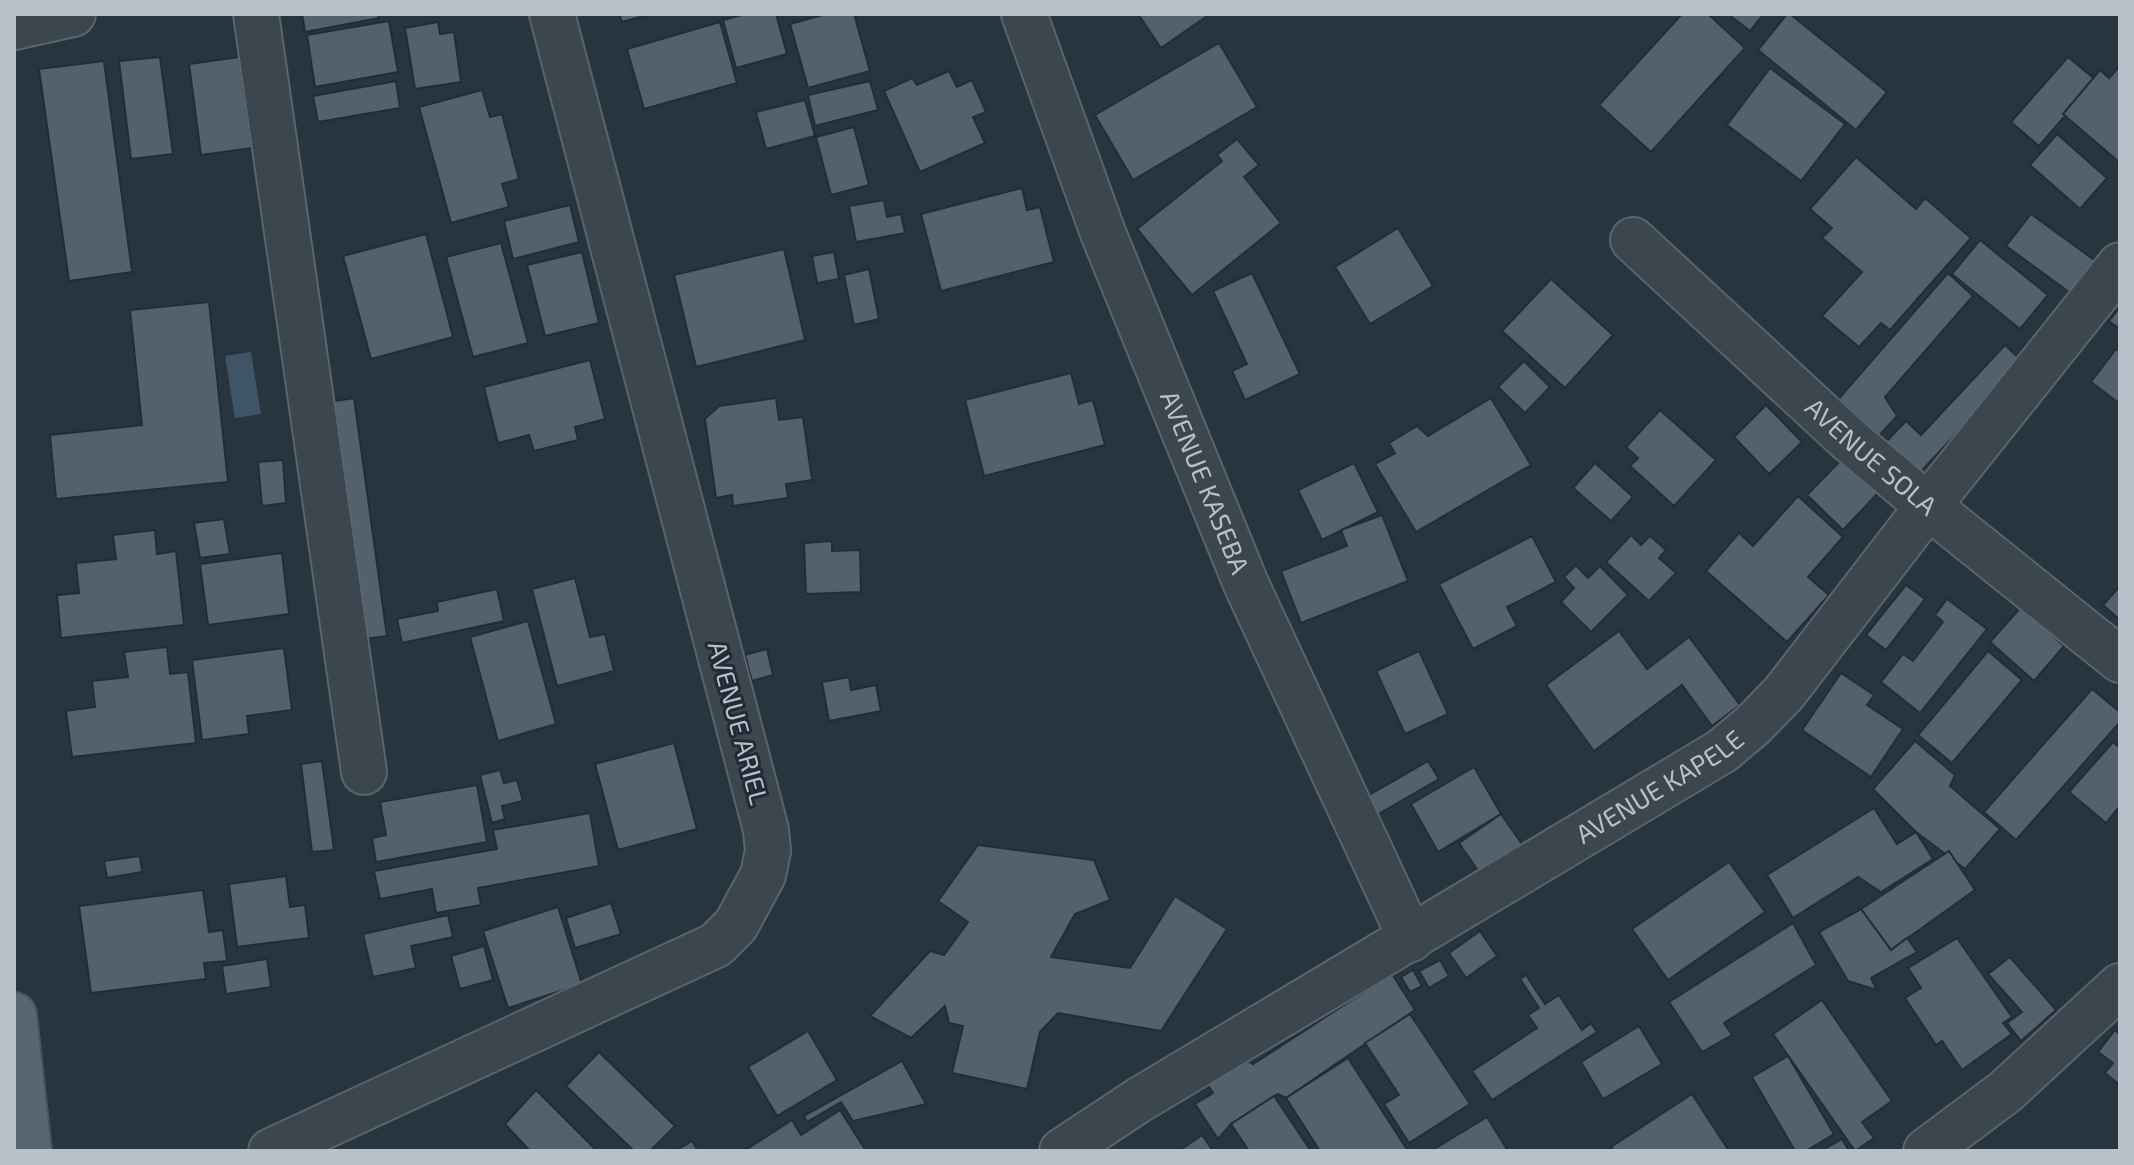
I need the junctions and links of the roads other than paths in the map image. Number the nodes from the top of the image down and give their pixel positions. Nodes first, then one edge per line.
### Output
1 (73, 14) edge
2 (256, 14) edge
3 (552, 14) edge
4 (1024, 14) edge
5 (14, 27) edge
6 (1633, 240) dead end
7 (2120, 265) edge
8 (1928, 506) junction
9 (2120, 660) edge
10 (364, 772) dead end
11 (1411, 939) junction
12 (2120, 986) edge
13 (14, 1015) edge
14 (1942, 1147) edge
15 (29, 1151) edge
16 (271, 1151) edge
17 (1062, 1151) edge

1 - 5 street
2 - 10 street
3 - 16 street, AVENUE ARIEL
4 - 11 street, AVENUE KASEBA
6 - 8 street, AVENUE SOLA
7 - 8 street, AVENUE KAPELE
8 - 9 street, AVENUE SOLA
8 - 11 street, AVENUE KAPELE
11 - 17 street, AVENUE KAPELE
12 - 14 street
13 - 15 main road

